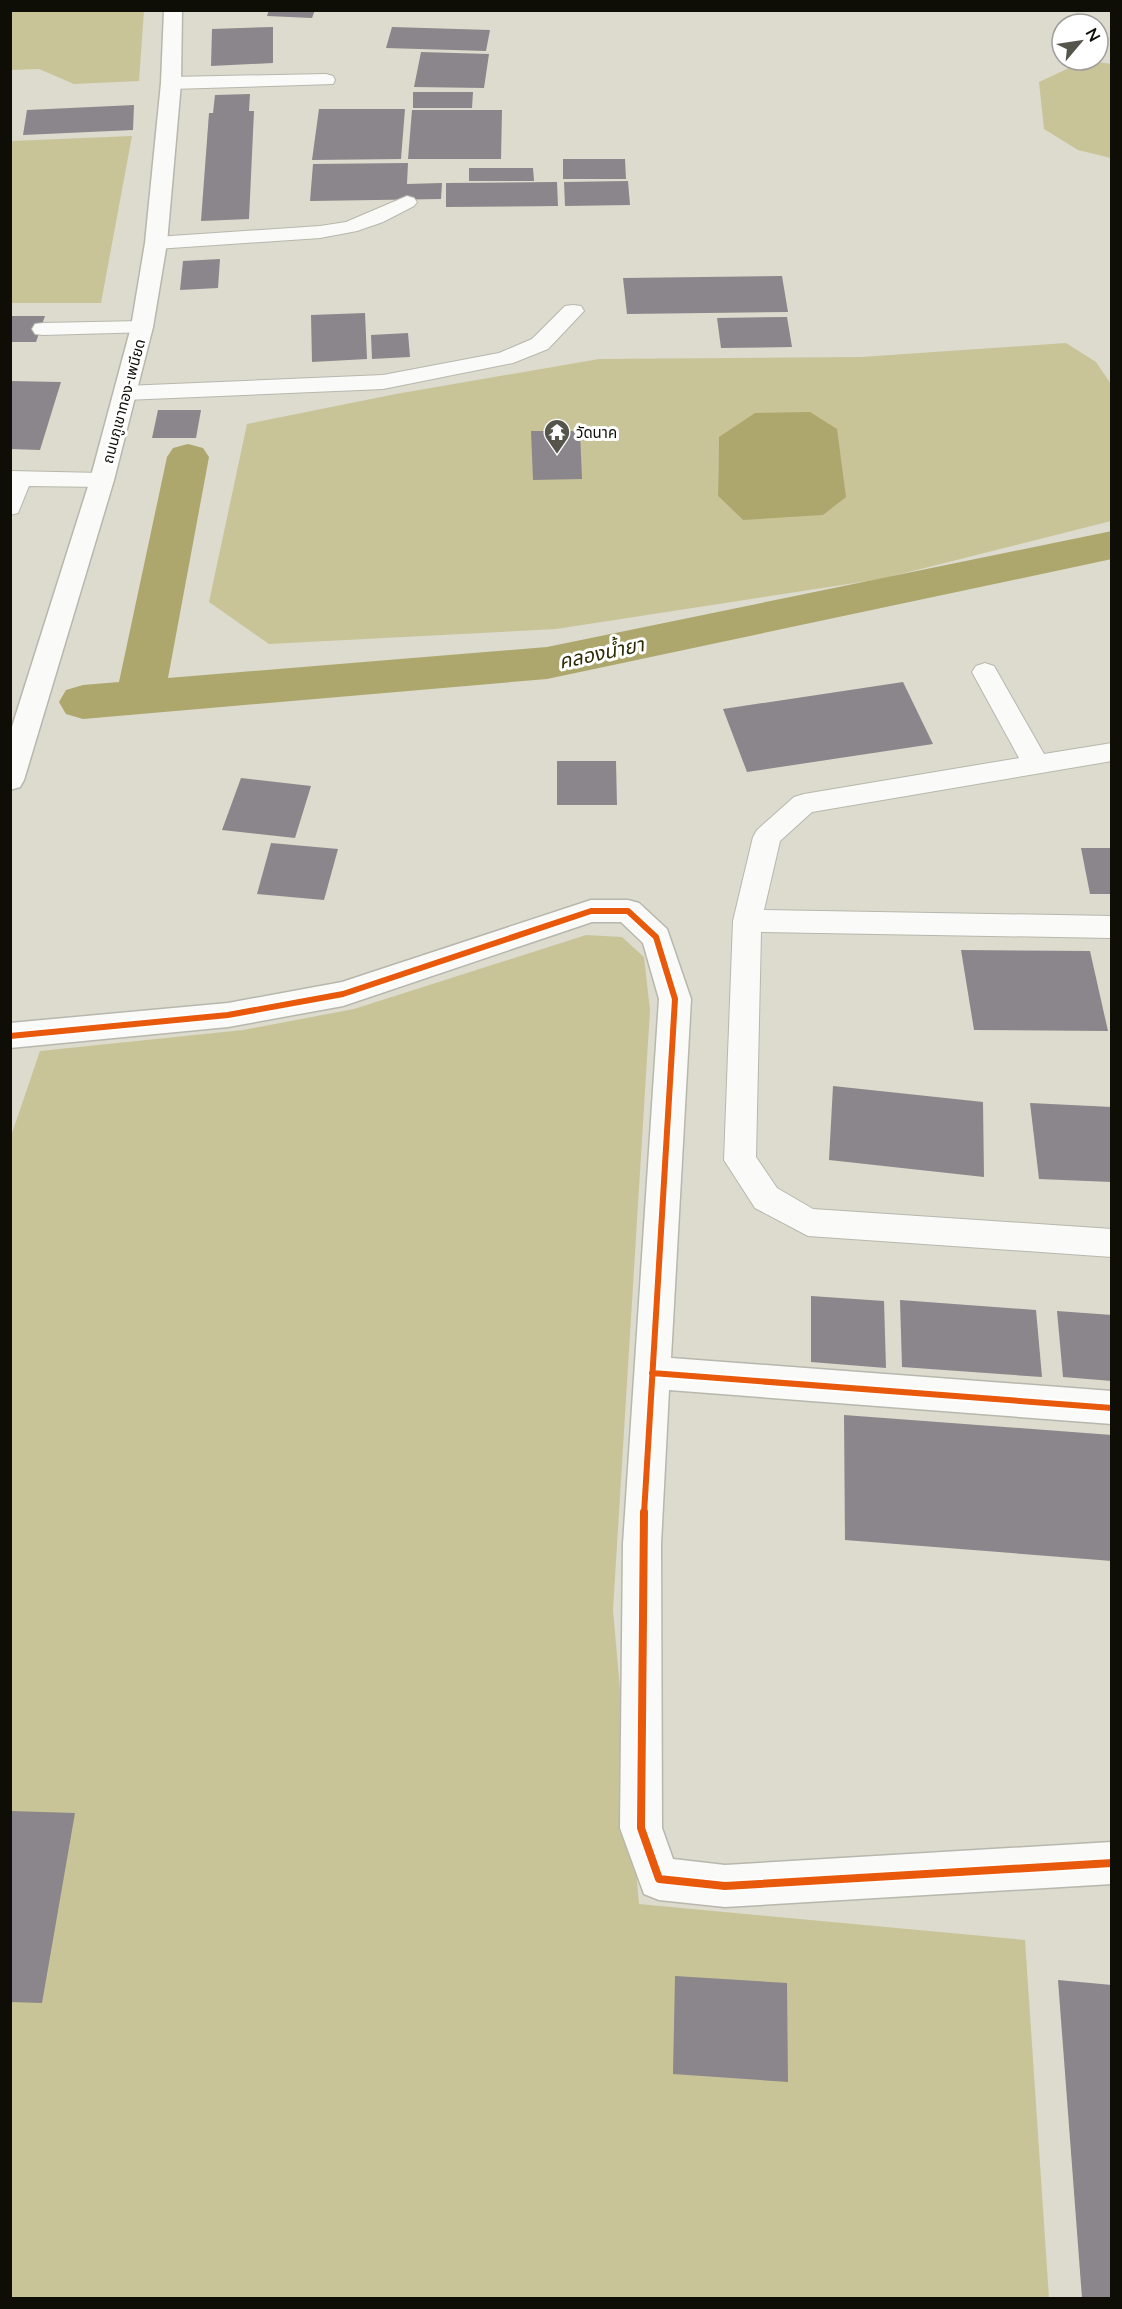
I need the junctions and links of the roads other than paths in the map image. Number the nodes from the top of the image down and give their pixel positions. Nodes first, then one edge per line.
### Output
1 (173, 10) edge
2 (326, 80) dead end
3 (171, 83) junction
4 (407, 202) dead end
5 (156, 243) junction
6 (573, 311) dead end
7 (142, 327) junction
8 (43, 329) dead end
9 (125, 393) junction
10 (15, 478) edge
11 (102, 480) junction
12 (10, 508) edge
13 (986, 672) dead end
14 (1112, 752) edge
15 (1036, 764) junction
16 (10, 780) edge
17 (747, 921) junction
18 (1112, 927) edge
19 (10, 1036) edge
20 (1112, 1243) edge
21 (652, 1373) junction
22 (1112, 1408) edge
23 (1112, 1863) edge

1 - 3 street, ถนนภูเขาทอง-เพนียด
2 - 3 lane
3 - 5 street, ถนนภูเขาทอง-เพนียด
4 - 5 lane
5 - 7 street, ถนนภูเขาทอง-เพนียด
6 - 9 lane
7 - 8 lane
7 - 9 street, ถนนภูเขาทอง-เพนียด
9 - 11 street, ถนนภูเขาทอง-เพนียด
10 - 11 lane
10 - 12 lane
11 - 16 street, ถนนภูเขาทอง-เพนียด
13 - 15 lane
14 - 15 lane
15 - 17 lane
17 - 18 lane
17 - 20 lane
19 - 21 street
21 - 22 street
21 - 23 street

